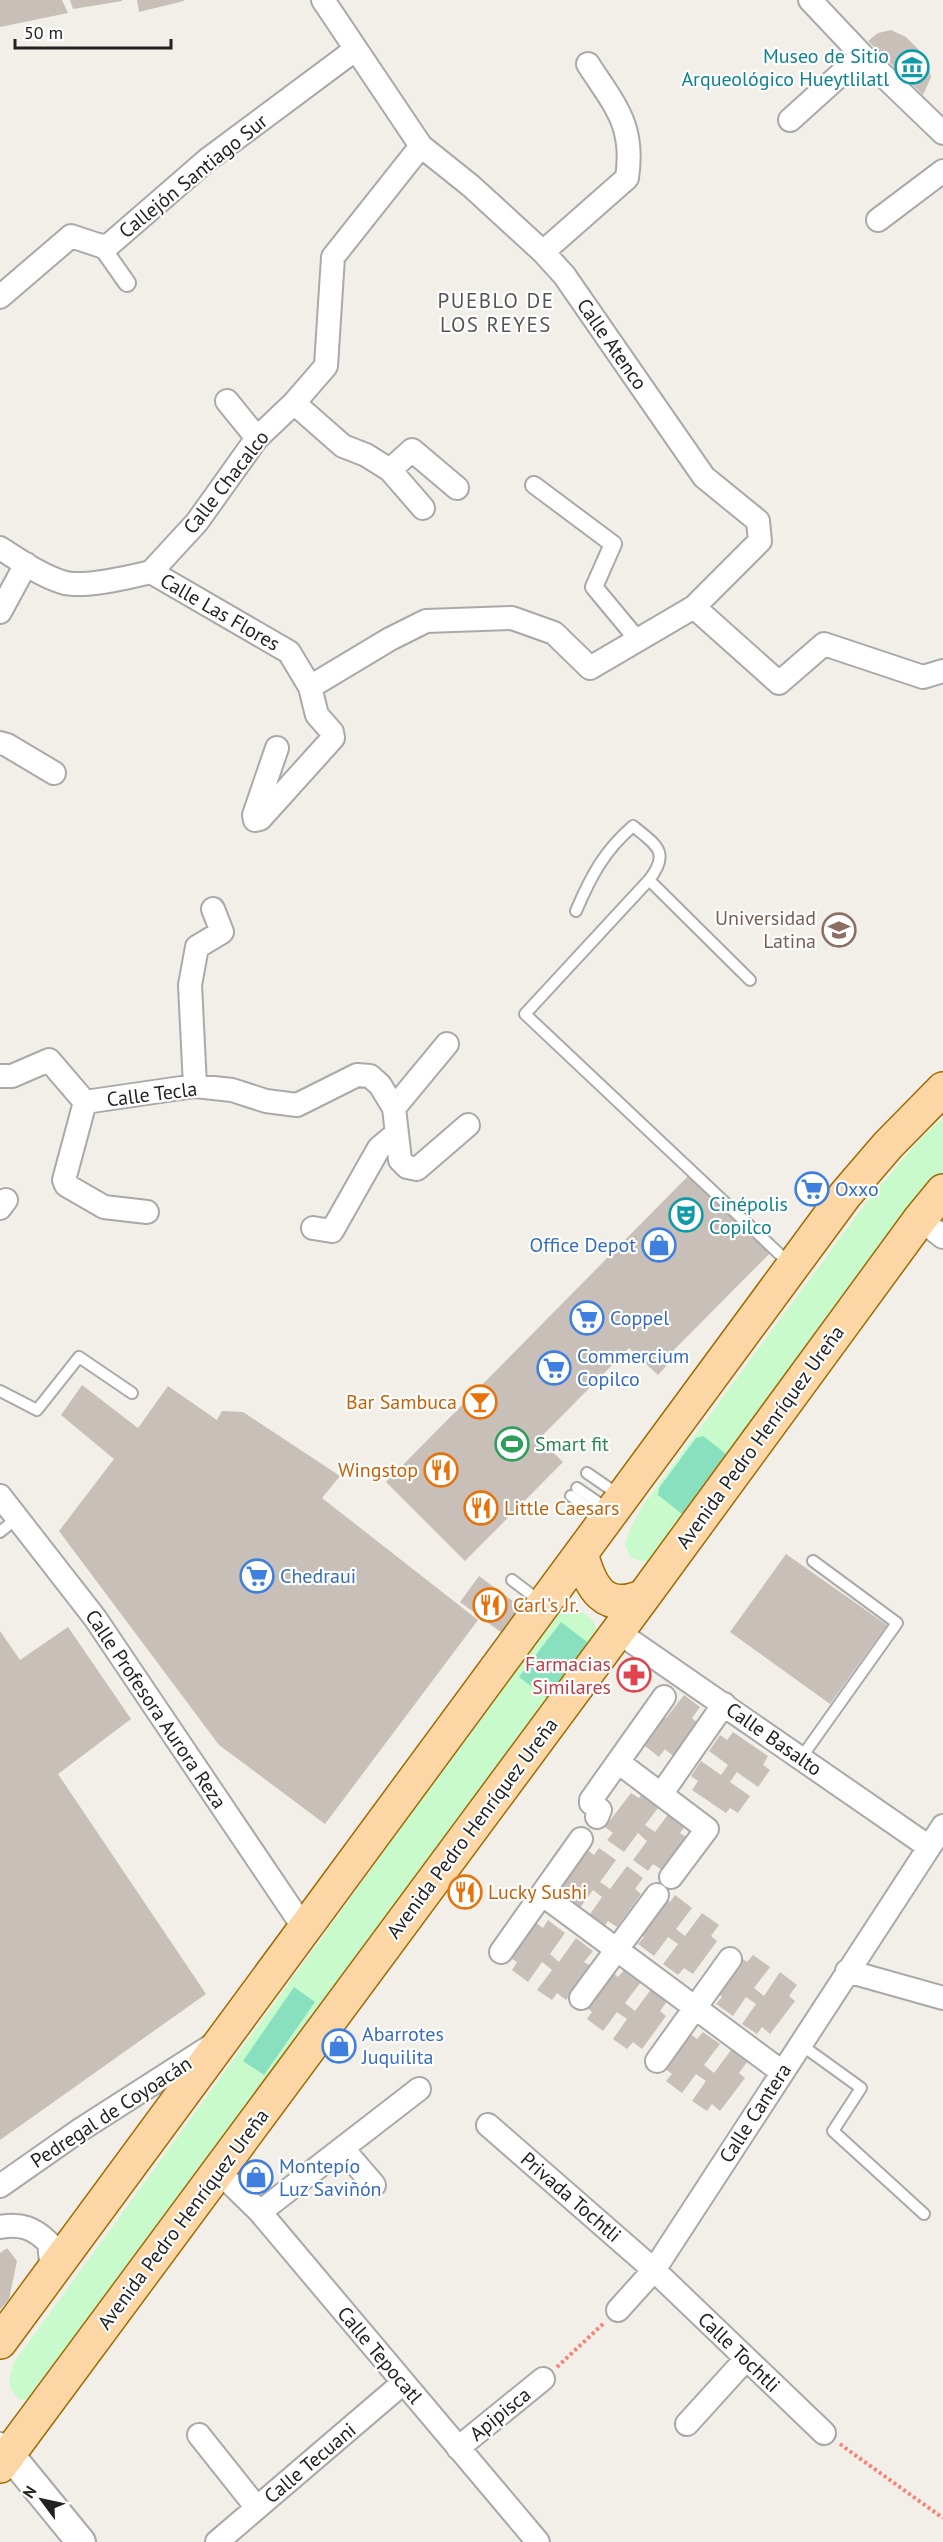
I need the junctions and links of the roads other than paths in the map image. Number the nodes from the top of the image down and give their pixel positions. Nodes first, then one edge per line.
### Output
1 (323, 0) edge
2 (810, 0) edge
3 (356, 49) junction
4 (862, 55) junction
5 (588, 64) dead end
6 (790, 120) dead end
7 (943, 133) edge
8 (422, 146) junction
9 (943, 171) edge
10 (878, 220) dead end
11 (101, 246) junction
12 (543, 252) junction
13 (127, 283) dead end
14 (0, 297) edge
15 (227, 400) dead end
16 (294, 403) junction
17 (257, 438) junction
18 (390, 470) junction
19 (534, 485) dead end
20 (457, 488) dead end
21 (423, 508) dead end
22 (0, 548) edge
23 (26, 564) junction
24 (151, 572) junction
25 (694, 607) junction
26 (0, 612) edge
27 (638, 640) junction
28 (943, 671) edge
29 (310, 687) junction
30 (0, 743) edge
31 (277, 748) dead end
32 (54, 773) dead end
33 (649, 880) junction
34 (213, 909) dead end
35 (576, 911) dead end
36 (750, 980) dead end
37 (447, 1044) dead end
38 (0, 1076) edge
39 (195, 1086) junction
40 (943, 1089) edge
41 (85, 1102) junction
42 (393, 1108) junction
43 (468, 1125) dead end
44 (397, 1133) junction
45 (943, 1191) edge
46 (147, 1212) dead end
47 (313, 1228) dead end
48 (932, 1228) edge
49 (792, 1266) junction
50 (0, 1391) edge
51 (132, 1393) dead end
52 (587, 1473) dead end
53 (574, 1492) dead end
54 (0, 1496) edge
55 (613, 1509) junction
56 (8, 1525) edge
57 (581, 1553) junction
58 (813, 1561) dead end
59 (512, 1580) dead end
60 (644, 1596) junction
61 (544, 1604) junction
62 (618, 1632) junction
63 (664, 1697) dead end
64 (724, 1704) junction
65 (801, 1758) junction
66 (618, 1762) junction
67 (662, 1793) junction
68 (597, 1817) dead end
69 (943, 1826) edge
70 (581, 1839) dead end
71 (929, 1847) junction
72 (671, 1877) dead end
73 (543, 1895) junction
74 (657, 1895) dead end
75 (304, 1928) junction
76 (617, 1950) junction
77 (501, 1952) dead end
78 (730, 1959) dead end
79 (847, 1971) junction
80 (581, 1998) dead end
81 (943, 1998) edge
82 (695, 2008) junction
83 (223, 2038) junction
84 (800, 2044) junction
85 (657, 2061) dead end
86 (782, 2072) junction
87 (419, 2089) dead end
88 (488, 2125) dead end
89 (343, 2149) junction
90 (218, 2171) junction
91 (374, 2185) dead end
92 (0, 2186) edge
93 (260, 2212) junction
94 (924, 2214) dead end
95 (0, 2227) edge
96 (654, 2270) junction
97 (52, 2271) junction
98 (618, 2310) road end
99 (0, 2342) edge
100 (746, 2359) junction
101 (543, 2379) road end
102 (404, 2384) junction
103 (687, 2424) dead end
104 (824, 2433) road end
105 (199, 2435) dead end
106 (458, 2448) junction
107 (3, 2456) edge
108 (258, 2508) junction
109 (81, 2542) edge
110 (217, 2542) edge
111 (538, 2542) edge

1 - 3 street, Calle Atenco
2 - 4 street
3 - 8 street, Calle Atenco
3 - 11 street, Callejón Santiago Sur
4 - 6 street
4 - 7 street
5 - 12 street
8 - 12 street, Calle Atenco
8 - 16 street, Calle Chacalco
9 - 10 street
11 - 13 street
11 - 14 street, Callejón Santiago Sur
12 - 25 street, Calle Atenco
15 - 17 street
16 - 17 street, Calle Chacalco
16 - 18 street
17 - 24 street, Calle Chacalco
18 - 20 street
18 - 21 street
19 - 27 street
22 - 23 street, Calle Las Flores
23 - 24 street, Calle Las Flores
23 - 26 street
24 - 29 street, Calle Las Flores
25 - 27 street
25 - 28 street
27 - 29 street
29 - 31 street, Calle Las Flores
30 - 32 street
33 - 35 lane
33 - 36 lane
33 - 49 lane
34 - 39 street
37 - 42 street
38 - 41 street, Calle Tecla
39 - 41 street, Calle Tecla
39 - 42 street, Calle Tecla
40 - 49 main road
41 - 46 street
42 - 44 street, Calle Tecla
43 - 44 street, Calle Tecla
44 - 47 street
45 - 48 main road, Avenida Pedro Henríquez Ureña
48 - 60 main road, Avenida Pedro Henríquez Ureña
49 - 55 main road
50 - 51 lane
52 - 55 lane
53 - 55 lane
54 - 56 street, Calle Profesora Aurora Reza
55 - 57 main road
56 - 75 street, Calle Profesora Aurora Reza
57 - 60 main road
57 - 61 main road
58 - 65 lane
59 - 61 lane
60 - 62 main road, Avenida Pedro Henríquez Ureña
61 - 62 main road
61 - 75 main road
62 - 64 street, Calle Basalto
62 - 90 main road, Avenida Pedro Henríquez Ureña
63 - 66 street
64 - 65 street, Calle Basalto
64 - 67 street
65 - 71 street, Calle Basalto
66 - 67 street
66 - 68 street
67 - 72 street
69 - 71 street, Calle Cantera
70 - 73 street
71 - 79 street, Calle Cantera
73 - 76 street
73 - 77 street
74 - 76 street
75 - 83 main road
76 - 80 street
76 - 82 street
78 - 82 street
79 - 81 street
79 - 84 street, Calle Cantera
82 - 85 street
82 - 86 street
83 - 92 street, Pedregal de Coyoacán
83 - 97 main road
84 - 86 street, Calle Cantera
84 - 94 lane
86 - 96 street, Calle Cantera
87 - 89 street
88 - 96 street, Privada Tochtli
89 - 91 street
89 - 93 street
90 - 93 street, Calle Tepocatl
90 - 107 main road, Avenida Pedro Henríquez Ureña
93 - 102 street, Calle Tepocatl
95 - 97 street
96 - 98 street, Calle Cantera
96 - 100 street, Calle Tochtli
97 - 99 main road
100 - 103 street
100 - 104 street, Calle Tochtli
101 - 106 street, Apipisca
102 - 106 street, Calle Tepocatl
102 - 108 street, Calle Tecuani
105 - 108 street
106 - 111 street, Calle Tepocatl
107 - 109 street
108 - 110 street, Calle Tecuani

